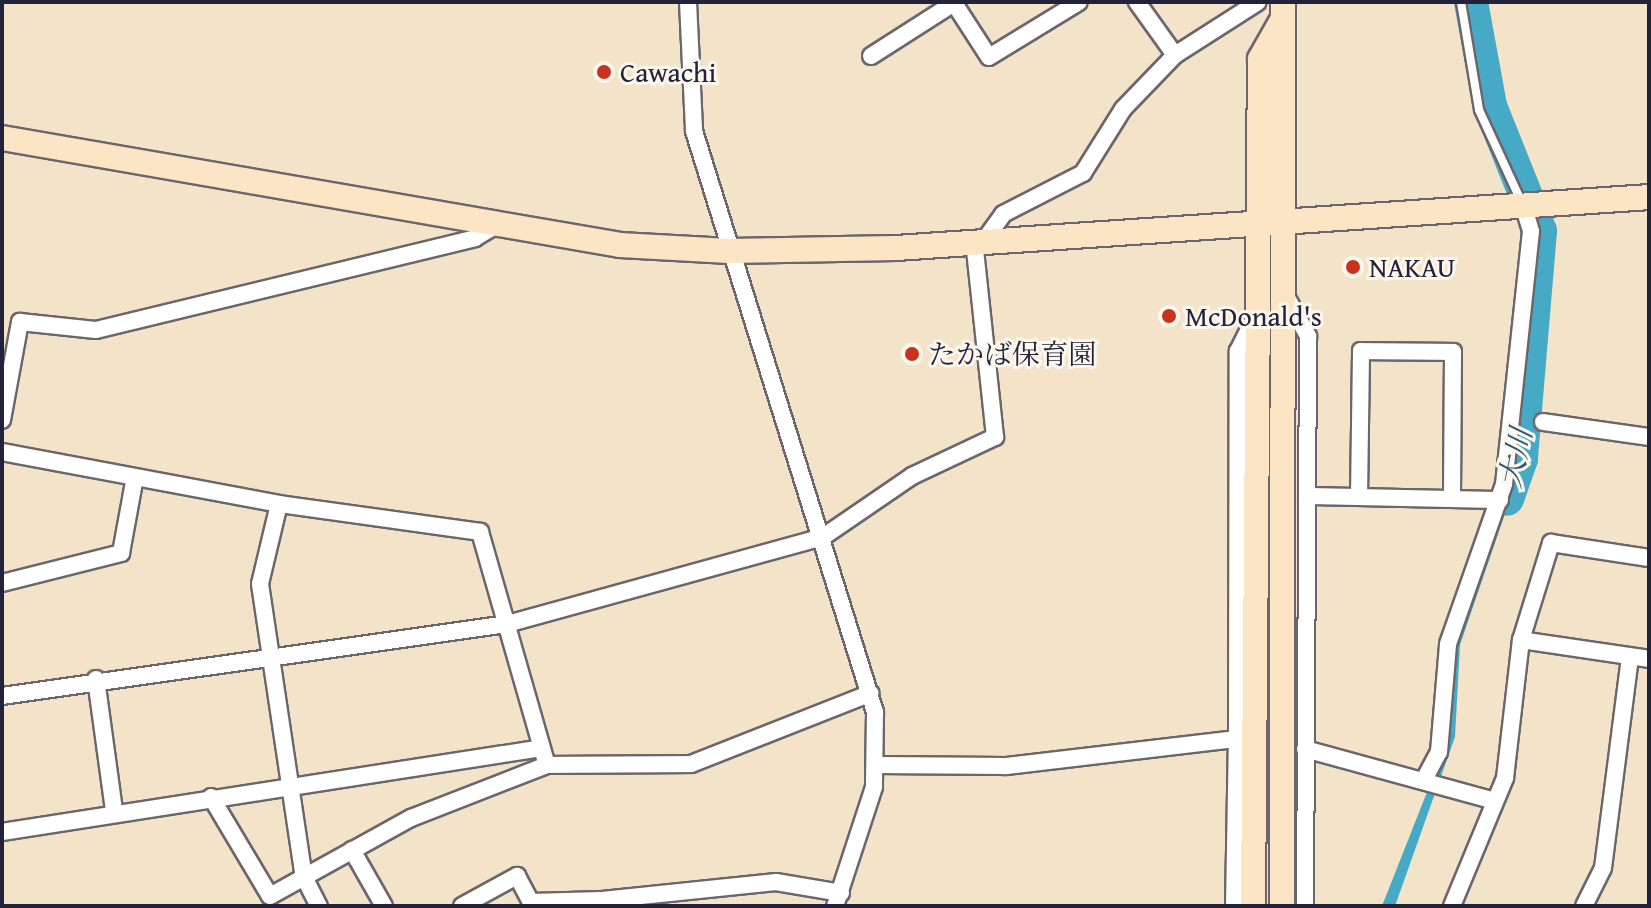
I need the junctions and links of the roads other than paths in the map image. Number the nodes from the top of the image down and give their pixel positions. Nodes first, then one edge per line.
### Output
1 (688, 2) edge
2 (1079, 2) edge
3 (1137, 2) edge
4 (1258, 2) edge
5 (1461, 2) edge
6 (1283, 11) edge
7 (1175, 55) junction
8 (871, 56) dead end
9 (2, 138) edge
10 (1649, 197) edge
11 (1523, 205) junction
12 (1272, 222) junction
13 (497, 225) junction
14 (979, 242) junction
15 (729, 251) junction
16 (1286, 296) junction
17 (1259, 309) junction
18 (2, 420) edge
19 (1543, 422) dead end
20 (1649, 437) edge
21 (2, 452) edge
22 (135, 477) junction
23 (1307, 496) junction
24 (1359, 497) junction
25 (1452, 497) junction
26 (1500, 500) junction
27 (279, 504) junction
28 (823, 537) junction
29 (1649, 558) edge
30 (2, 583) edge
31 (507, 624) junction
32 (1521, 640) junction
33 (1630, 657) junction
34 (273, 658) junction
35 (1649, 659) edge
36 (96, 679) junction
37 (871, 693) junction
38 (2, 696) edge
39 (1237, 739) junction
40 (542, 748) junction
41 (1305, 749) junction
42 (547, 765) junction
43 (876, 765) junction
44 (1431, 780) junction
45 (291, 785) junction
46 (211, 797) junction
47 (1495, 801) junction
48 (114, 810) junction
49 (2, 832) edge
50 (352, 850) junction
51 (304, 877) junction
52 (838, 900) edge
53 (602, 903) edge
54 (319, 906) edge
55 (384, 906) edge
56 (462, 906) edge
57 (1234, 906) edge
58 (1253, 906) edge
59 (1282, 906) edge
60 (1305, 906) edge
61 (1452, 906) edge
62 (1584, 906) edge

1 - 15 street
2 - 8 street
3 - 7 street
4 - 7 street
5 - 11 lane
6 - 12 street
7 - 14 street
9 - 13 street
10 - 11 street
11 - 12 street
11 - 26 street
12 - 14 street
12 - 16 street
12 - 17 street
13 - 15 street
13 - 18 street
14 - 15 street
14 - 28 street
15 - 28 street
16 - 23 street
16 - 59 street
17 - 39 street
17 - 58 street
19 - 20 street
21 - 22 street
22 - 27 street
22 - 30 street
23 - 24 street
23 - 41 street
24 - 25 street
24 - 25 street
25 - 26 street
26 - 44 street
27 - 31 street
27 - 34 street
28 - 31 street
28 - 37 street
29 - 32 street
31 - 34 street
31 - 40 street
32 - 33 street
32 - 47 street
33 - 35 street
33 - 62 street
34 - 36 street
34 - 45 street
36 - 38 street
36 - 48 street
37 - 42 street
37 - 43 street
39 - 43 street
39 - 57 street
40 - 42 street
40 - 45 street
41 - 44 street
41 - 60 street
42 - 50 street
43 - 52 street
44 - 47 street
45 - 46 street
45 - 51 street
46 - 48 street
46 - 51 street
47 - 61 street
48 - 49 street
50 - 51 street
50 - 55 street
51 - 54 street
52 - 53 street
53 - 56 street

